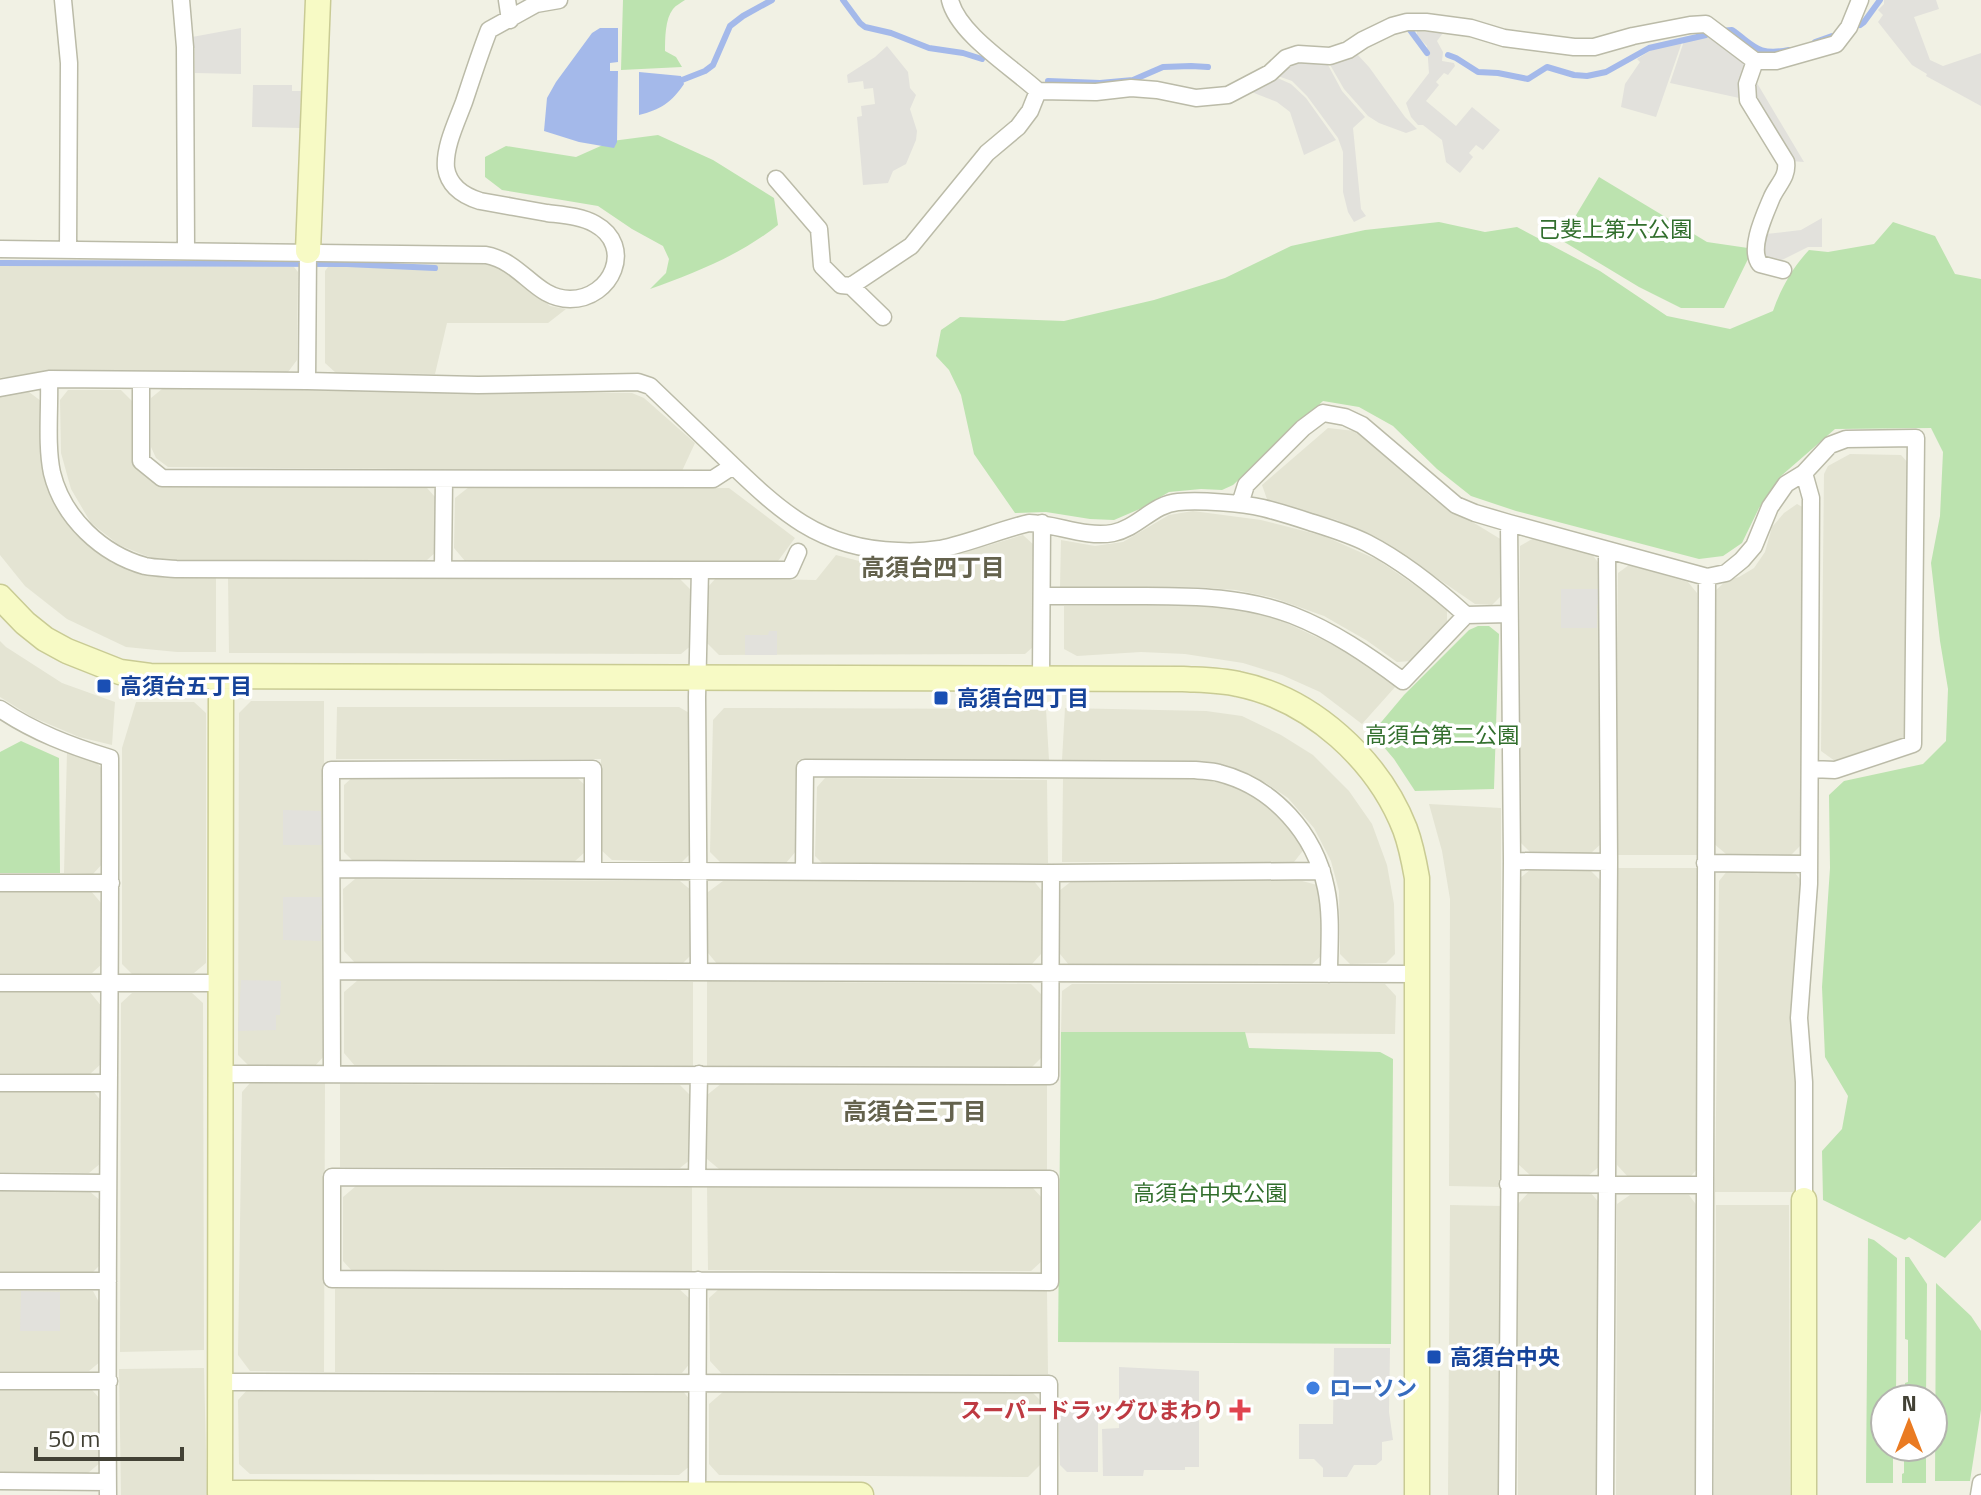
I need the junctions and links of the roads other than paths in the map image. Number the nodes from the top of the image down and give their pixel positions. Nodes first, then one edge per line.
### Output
1 (63, 0) edge
2 (181, 0) edge
3 (318, 0) edge
4 (507, 0) edge
5 (559, 0) edge
6 (950, 0) edge
7 (1860, 0) edge
8 (510, 20) junction
9 (1755, 61) junction
10 (1038, 91) junction
11 (776, 179) dead end
12 (0, 249) edge
13 (68, 250) junction
14 (186, 250) junction
15 (308, 259) junction
16 (1783, 270) dead end
17 (851, 286) junction
18 (883, 317) dead end
19 (49, 379) junction
20 (141, 380) junction
21 (307, 381) junction
22 (0, 388) edge
23 (733, 466) junction
24 (1804, 473) junction
25 (444, 479) junction
26 (1240, 504) junction
27 (1042, 523) junction
28 (1509, 523) junction
29 (1607, 550) junction
30 (798, 552) dead end
31 (443, 569) junction
32 (700, 570) junction
33 (1707, 577) junction
34 (1042, 596) junction
35 (0, 597) edge
36 (1509, 614) junction
37 (1466, 615) junction
38 (221, 677) junction
39 (698, 677) junction
40 (1041, 678) junction
41 (0, 709) edge
42 (1811, 769) junction
43 (1512, 861) junction
44 (1609, 862) junction
45 (1705, 863) junction
46 (1809, 864) junction
47 (332, 869) junction
48 (593, 869) junction
49 (804, 870) junction
50 (700, 871) junction
51 (1322, 871) junction
52 (1051, 873) junction
53 (0, 883) edge
54 (111, 883) junction
55 (332, 971) junction
56 (699, 972) junction
57 (1052, 972) junction
58 (1329, 974) junction
59 (1418, 974) junction
60 (0, 983) edge
61 (110, 983) junction
62 (221, 983) junction
63 (221, 1074) junction
64 (332, 1074) junction
65 (699, 1074) junction
66 (0, 1083) edge
67 (109, 1083) junction
68 (697, 1178) junction
69 (0, 1182) edge
70 (107, 1183) junction
71 (1508, 1184) junction
72 (1608, 1185) junction
73 (1704, 1185) junction
74 (1804, 1200) joint
75 (698, 1280) junction
76 (0, 1281) edge
77 (108, 1281) junction
78 (0, 1381) edge
79 (109, 1381) junction
80 (219, 1382) junction
81 (697, 1383) junction
82 (0, 1481) edge
83 (1981, 1483) edge
84 (108, 1488) edge
85 (220, 1494) edge
86 (697, 1495) edge
87 (861, 1495) edge
88 (1049, 1495) edge
89 (1417, 1495) edge
90 (1507, 1495) edge
91 (1605, 1495) edge
92 (1704, 1495) edge
93 (1804, 1495) edge
94 (1979, 1495) edge

1 - 13 street
2 - 14 street
3 - 15 street
4 - 8 street
5 - 8 street
6 - 10 street
7 - 9 street
8 - 15 street
9 - 10 street
9 - 16 street
10 - 17 street
11 - 17 street
12 - 13 street
13 - 14 street
14 - 15 street
15 - 21 street
17 - 18 street
19 - 20 street
19 - 22 street
19 - 31 street
20 - 21 street
20 - 25 street
21 - 23 street
23 - 25 street
23 - 27 street
24 - 33 street
24 - 42 street
24 - 42 street
25 - 31 street
26 - 27 street
26 - 28 street
26 - 37 street
27 - 34 street
28 - 29 street
28 - 36 street
29 - 33 street
29 - 44 street
30 - 32 street
31 - 32 street
32 - 39 street
33 - 45 street
34 - 37 street
34 - 40 street
35 - 38 street
36 - 37 street
36 - 43 street
38 - 39 street
38 - 62 street
39 - 40 street
39 - 50 street
40 - 59 street
41 - 54 street
42 - 46 street
43 - 44 street
43 - 71 street
44 - 72 street
45 - 46 street
45 - 73 street
46 - 74 street
47 - 48 street
47 - 48 street
47 - 55 street
48 - 50 street
49 - 50 street
49 - 51 street
49 - 52 street
50 - 56 street
51 - 52 street
51 - 58 street
52 - 57 street
53 - 54 street
54 - 61 street
55 - 56 street
55 - 64 street
56 - 57 street
57 - 58 street
57 - 65 street
58 - 59 street
59 - 89 street
60 - 61 street
61 - 62 street
61 - 67 street
62 - 63 street
63 - 64 street
63 - 80 street
64 - 65 street
65 - 68 street
66 - 67 street
67 - 70 street
68 - 75 street
68 - 75 street
69 - 70 street
70 - 77 street
71 - 72 street
71 - 90 street
72 - 73 street
72 - 91 street
73 - 92 street
74 - 93 street
75 - 81 street
76 - 77 street
77 - 79 street
78 - 79 street
79 - 84 street
80 - 81 street
80 - 85 street
81 - 86 street
81 - 88 street
82 - 84 street
83 - 94 street
85 - 86 street
86 - 87 street

